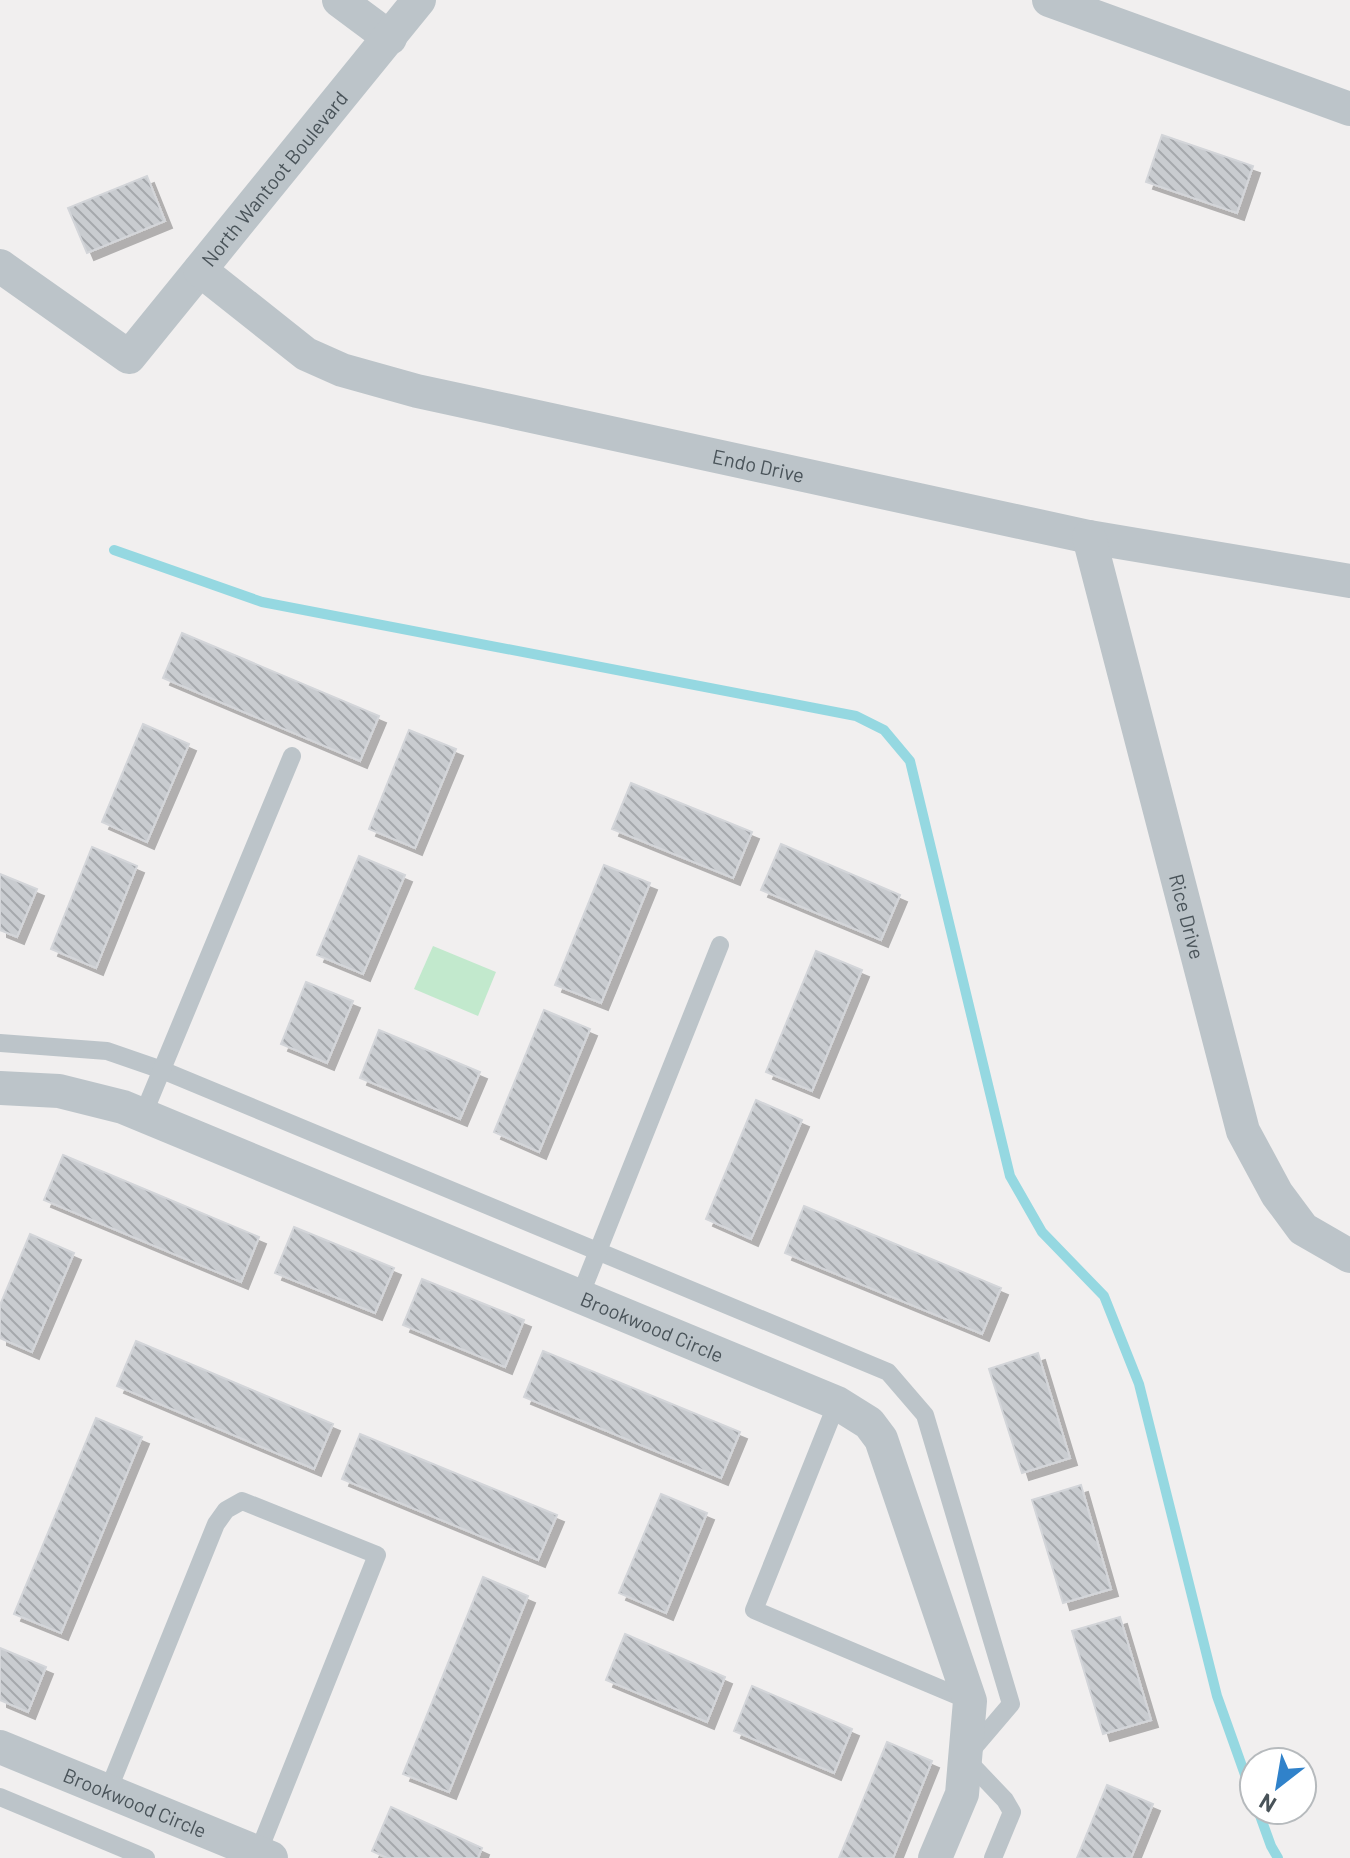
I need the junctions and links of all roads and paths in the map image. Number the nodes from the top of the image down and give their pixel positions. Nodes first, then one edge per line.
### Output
1 (339, 0) edge
2 (419, 0) edge
3 (1049, 0) edge
4 (390, 38) junction
5 (1350, 109) edge
6 (0, 266) edge
7 (200, 270) junction
8 (1089, 537) junction
9 (1350, 581) edge
10 (292, 756) dead end
11 (720, 945) dead end
12 (0, 1043) edge
13 (162, 1070) junction
14 (0, 1088) edge
15 (143, 1115) junction
16 (598, 1251) junction
17 (1350, 1256) edge
18 (580, 1296) junction
19 (837, 1403) junction
20 (970, 1701) junction
21 (0, 1747) edge
22 (965, 1758) junction
23 (108, 1791) junction
24 (0, 1797) edge
25 (265, 1855) edge
26 (146, 1858) edge
27 (935, 1858) edge
28 (993, 1858) edge

1 - 4 street
2 - 4 street, North Wantoot Boulevard
3 - 5 street
4 - 7 street, North Wantoot Boulevard
6 - 7 street, North Wantoot Boulevard
7 - 8 street, Endo Drive
8 - 9 street, Endo Drive
8 - 17 street, Rice Drive
10 - 13 lane
11 - 16 lane
12 - 13 lane
13 - 15 lane
13 - 16 lane
14 - 15 street, Brookwood Circle
15 - 18 street, Brookwood Circle
16 - 18 lane
16 - 22 lane
18 - 19 street, Brookwood Circle
19 - 20 street, Brookwood Circle
19 - 20 lane
20 - 22 street, Brookwood Circle
21 - 23 street, Brookwood Circle
22 - 27 street, Brookwood Circle
22 - 28 lane
23 - 25 street, Brookwood Circle
23 - 25 lane
24 - 26 lane

